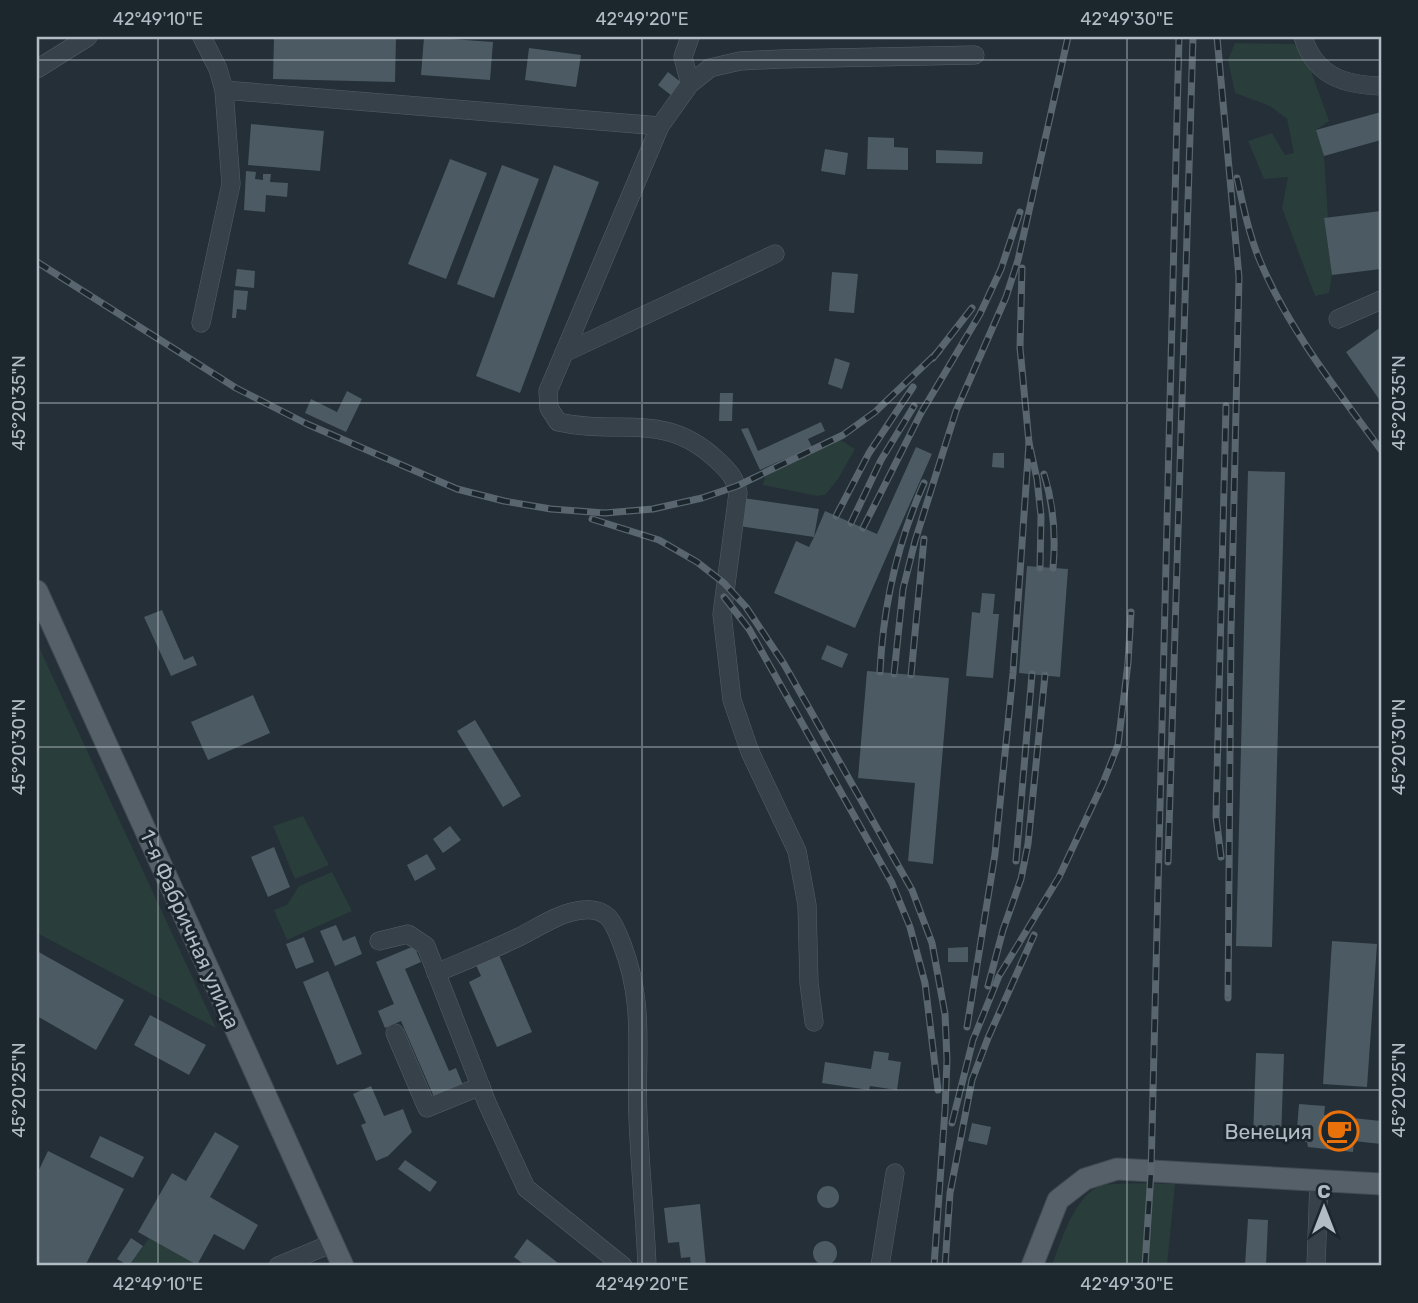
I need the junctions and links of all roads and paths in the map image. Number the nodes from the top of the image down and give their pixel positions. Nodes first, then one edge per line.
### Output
1 (89, 37) edge
2 (202, 37) edge
3 (690, 37) edge
4 (1303, 37) edge
5 (975, 55) dead end
6 (37, 69) edge
7 (690, 84) junction
8 (1381, 86) edge
9 (225, 90) junction
10 (660, 126) junction
11 (775, 254) dead end
12 (1381, 300) edge
13 (1338, 319) dead end
14 (201, 323) dead end
15 (564, 353) junction
16 (37, 591) edge
17 (379, 941) dead end
18 (436, 973) junction
19 (814, 1022) dead end
20 (395, 1033) dead end
21 (481, 1086) junction
22 (894, 1173) dead end
23 (1319, 1181) junction
24 (1381, 1184) edge
25 (332, 1243) junction
26 (280, 1266) edge
27 (343, 1266) edge
28 (622, 1266) edge
29 (647, 1266) edge
30 (880, 1266) edge
31 (1032, 1266) edge
32 (1316, 1266) edge

1 - 6 street
2 - 9 street
3 - 7 street
4 - 8 street
5 - 7 street
7 - 10 street
9 - 10 street
9 - 14 street
10 - 15 street
11 - 15 street
12 - 13 street
15 - 19 street
16 - 25 main road, 1-я Фабричная улица
17 - 18 street
18 - 21 street
18 - 29 street
20 - 21 street
21 - 28 street
22 - 30 street
23 - 24 main road
23 - 31 main road
23 - 32 street
25 - 26 street
25 - 27 main road, 1-я Фабричная улица

